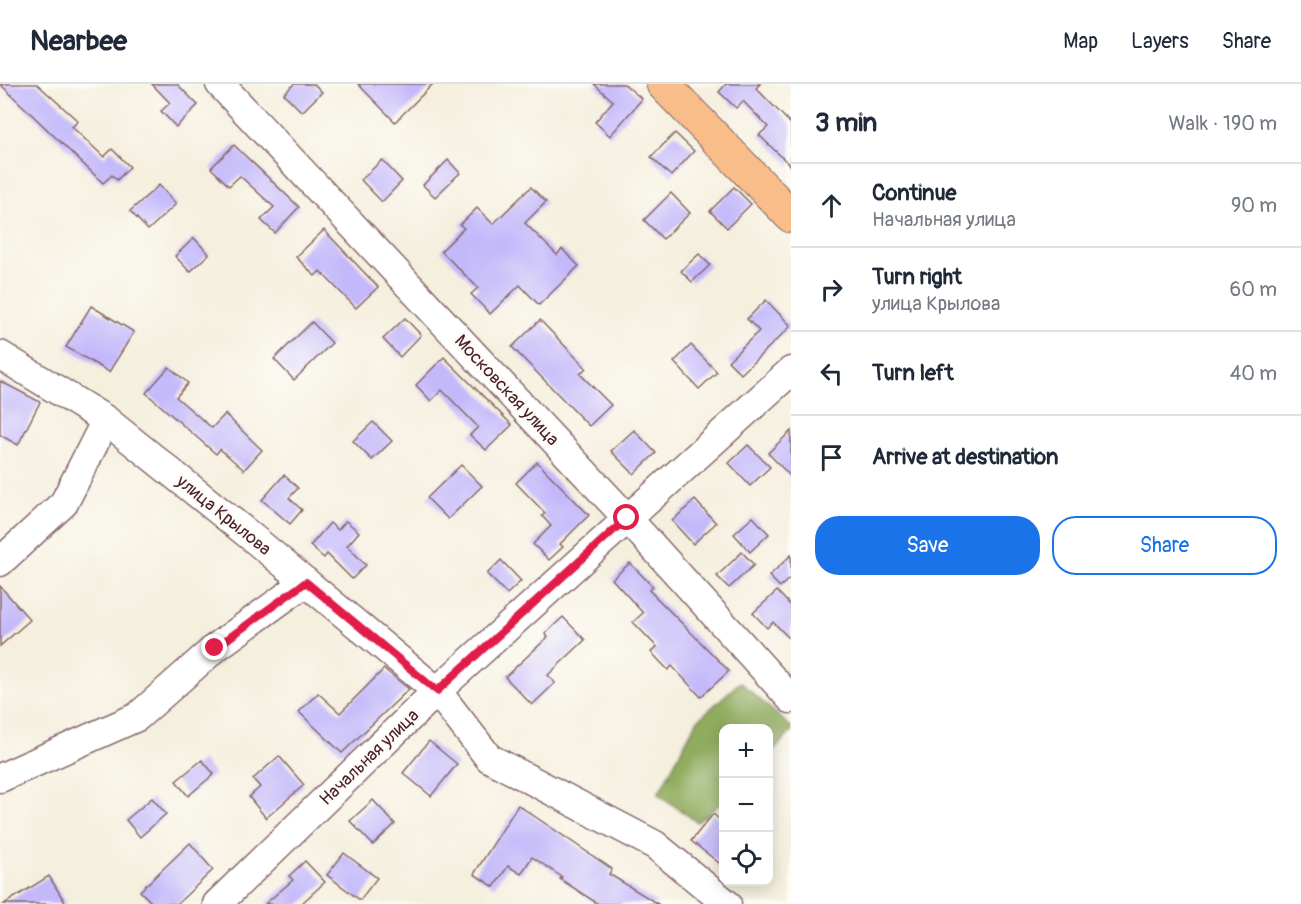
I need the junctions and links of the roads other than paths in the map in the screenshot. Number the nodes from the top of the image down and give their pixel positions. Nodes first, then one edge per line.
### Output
1 (220, 84) edge
2 (663, 84) edge
3 (791, 216) edge
4 (0, 355) edge
5 (791, 371) edge
6 (106, 420) junction
7 (627, 518) junction
8 (0, 562) edge
9 (306, 582) junction
10 (437, 691) junction
11 (791, 699) edge
12 (0, 778) edge
13 (217, 904) edge
14 (727, 904) edge

1 - 7 street, Московская улица
2 - 3 main road
4 - 6 street, улица Крылова
5 - 7 street, Начальная улица
6 - 8 street
6 - 9 street, улица Крылова
7 - 10 street, Начальная улица
7 - 11 street, Московская улица
9 - 10 street, улица Крылова
9 - 12 street
10 - 13 street, Начальная улица
10 - 14 street, улица Крылова

